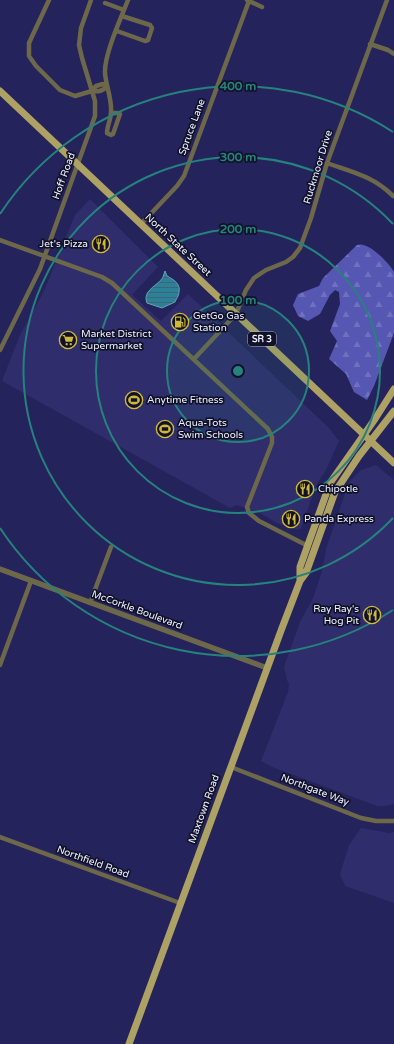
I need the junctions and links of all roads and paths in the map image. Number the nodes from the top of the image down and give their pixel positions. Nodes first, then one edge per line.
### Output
1 (49, 0) edge
2 (91, 0) edge
3 (128, 0) edge
4 (248, 0) edge
5 (386, 0) edge
6 (105, 3) dead end
7 (261, 6) dead end
8 (124, 10) junction
9 (122, 16) junction
10 (117, 31) junction
11 (370, 44) junction
12 (394, 54) edge
13 (107, 86) junction
14 (0, 91) edge
15 (92, 91) junction
16 (111, 113) junction
17 (77, 163) junction
18 (327, 163) junction
19 (393, 196) edge
20 (141, 224) junction
21 (0, 240) edge
22 (45, 257) junction
23 (236, 314) junction
24 (0, 350) edge
25 (194, 359) junction
26 (394, 389) edge
27 (394, 411) edge
28 (365, 435) junction
29 (371, 441) junction
30 (394, 463) edge
31 (319, 512) junction
32 (308, 546) junction
33 (111, 547) dead end
34 (314, 552) junction
35 (0, 569) edge
36 (31, 581) junction
37 (300, 582) junction
38 (90, 603) junction
39 (0, 665) edge
40 (267, 668) junction
41 (231, 767) junction
42 (394, 821) edge
43 (0, 837) edge
44 (180, 903) junction
45 (129, 1044) edge

1 - 15 street
2 - 15 street, Hoff Road
3 - 8 street
4 - 7 street, Spruce Lane
4 - 20 street, Spruce Lane
5 - 11 street, Ruckmoor Drive
6 - 8 street
8 - 9 street
9 - 10 street
9 - 10 street
10 - 13 street
11 - 12 street
11 - 18 street, Ruckmoor Drive
13 - 15 street
13 - 16 street
14 - 17 main road, North State Street / SR 3
15 - 17 street, Hoff Road
16 - 16 street
17 - 20 main road, North State Street / SR 3
17 - 22 street, Hoff Road
18 - 19 street
18 - 23 street, Ruckmoor Drive
20 - 23 main road, North State Street / SR 3
21 - 22 street
22 - 24 street, Hoff Road
22 - 25 street
23 - 25 street
23 - 28 main road, North State Street / SR 3
25 - 32 street
26 - 28 main road, Maxtown Road
27 - 29 main road, Maxtown Road
28 - 29 main road, North State Street / SR 3
28 - 31 main road, Maxtown Road
29 - 30 main road, North State Street / SR 3
29 - 34 main road, Maxtown Road
31 - 32 main road, Maxtown Road
31 - 34 main road
32 - 37 main road, Maxtown Road
33 - 38 street
34 - 37 main road, Maxtown Road
35 - 36 street, McCorkle Boulevard
36 - 38 street, McCorkle Boulevard
36 - 39 street
37 - 40 main road, Maxtown Road
38 - 40 street, McCorkle Boulevard
40 - 41 main road, Maxtown Road
41 - 42 street, Northgate Way
41 - 44 main road, Maxtown Road
43 - 44 street, Northfield Road
44 - 45 main road, Maxtown Road

